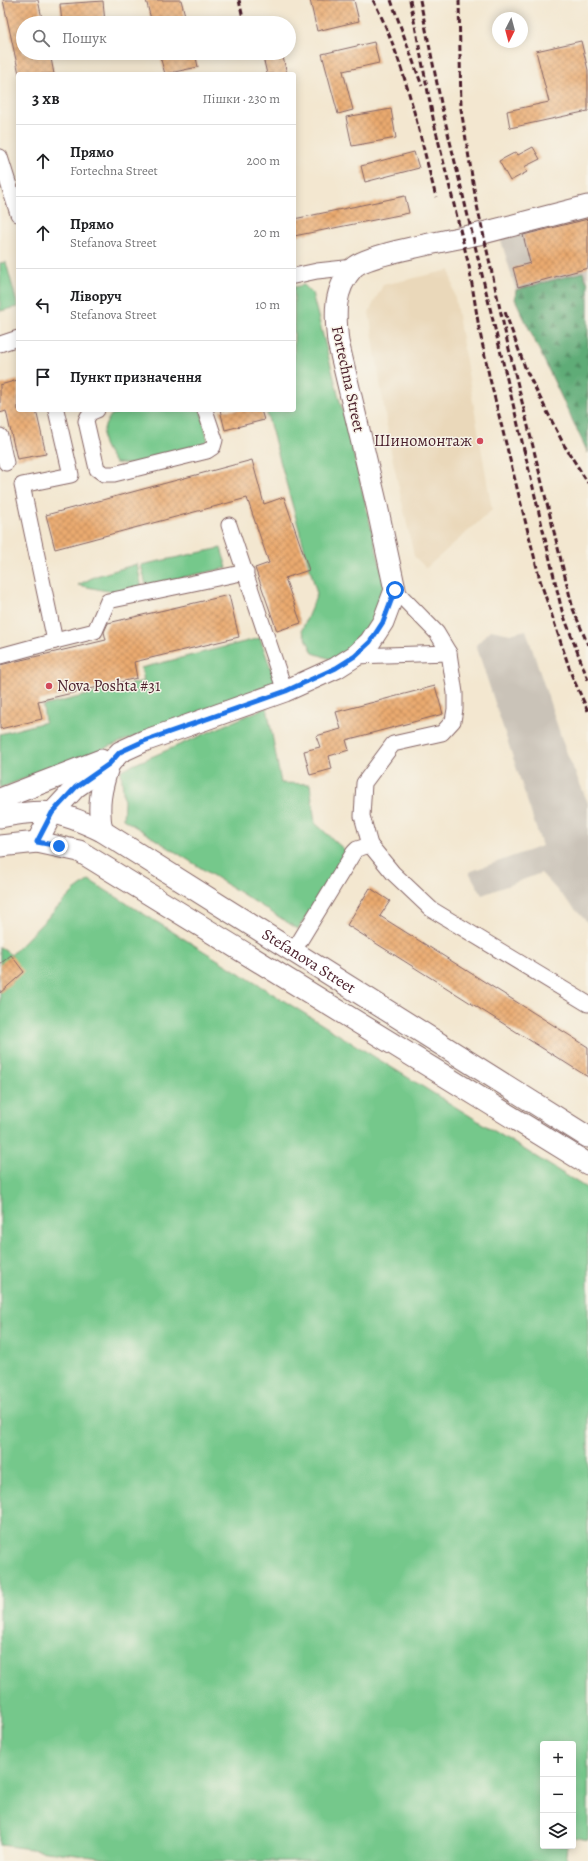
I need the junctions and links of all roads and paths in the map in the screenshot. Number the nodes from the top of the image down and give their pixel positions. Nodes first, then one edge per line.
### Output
1 (0, 157) edge
2 (588, 206) edge
3 (16, 208) edge
4 (354, 267) junction
5 (296, 276) edge
6 (16, 339) edge
7 (0, 344) edge
8 (56, 412) edge
9 (91, 412) edge
10 (206, 412) edge
11 (0, 436) edge
12 (91, 445) junction
13 (66, 450) junction
14 (6, 463) dead end
15 (229, 525) dead end
16 (246, 572) junction
17 (395, 590) junction
18 (56, 641) junction
19 (449, 653) junction
20 (0, 656) edge
21 (355, 656) junction
22 (286, 691) junction
23 (114, 758) junction
24 (0, 799) edge
25 (52, 813) junction
26 (0, 818) edge
27 (102, 831) junction
28 (37, 842) junction
29 (370, 845) junction
30 (0, 846) edge
31 (293, 952) junction
32 (588, 1004) edge
33 (588, 1137) edge
34 (588, 1164) edge

1 - 3 street
2 - 4 main road
4 - 5 street
4 - 17 main road, Fortechna Street
6 - 7 street
8 - 13 street
9 - 12 street
10 - 12 street
11 - 14 street
12 - 13 street
13 - 18 street
15 - 16 street
16 - 18 street
16 - 22 street
17 - 19 street
17 - 21 main road
18 - 20 street
19 - 21 street
19 - 29 street
21 - 22 main road
22 - 23 main road
23 - 24 main road
23 - 25 main road
23 - 27 main road
25 - 26 main road
25 - 27 main road, Stefanova Street
25 - 28 main road
27 - 31 main road, Stefanova Street
28 - 30 main road, Stefanova Street
28 - 34 main road, Stefanova Street
29 - 31 street
29 - 32 street
31 - 33 main road, Stefanova Street

